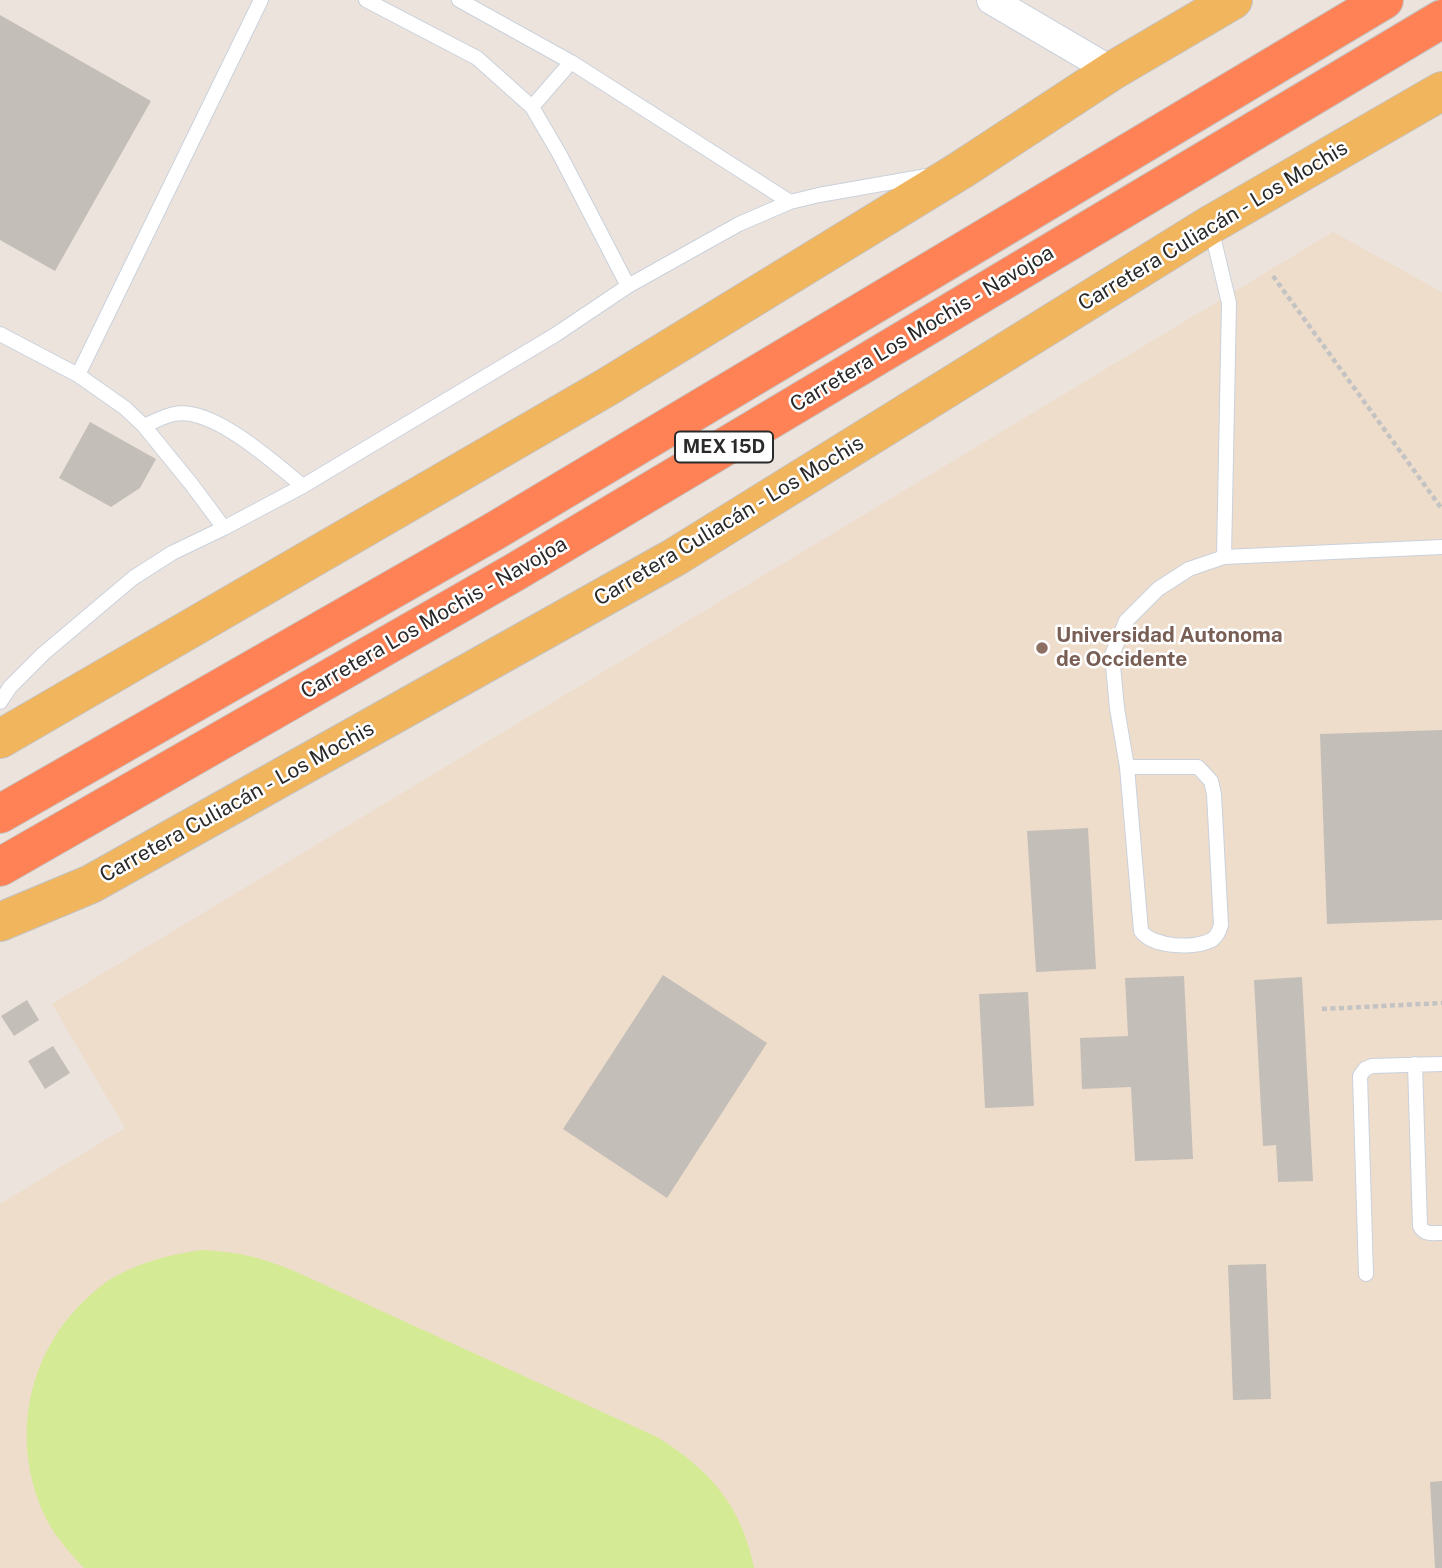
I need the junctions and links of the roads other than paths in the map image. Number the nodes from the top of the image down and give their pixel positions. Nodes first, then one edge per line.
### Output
1 (261, 0) edge
2 (366, 0) edge
3 (460, 0) edge
4 (991, 0) edge
5 (1233, 0) edge
6 (1384, 0) edge
7 (1442, 19) edge
8 (571, 62) junction
9 (1111, 71) junction
10 (1442, 90) edge
11 (532, 107) junction
12 (961, 170) junction
13 (790, 202) junction
14 (1210, 225) junction
15 (628, 286) junction
16 (0, 334) edge
17 (78, 375) junction
18 (144, 426) junction
19 (303, 486) junction
20 (224, 528) junction
21 (1442, 547) edge
22 (1224, 557) junction
23 (0, 702) edge
24 (0, 739) edge
25 (1127, 767) junction
26 (0, 814) edge
27 (0, 867) edge
28 (0, 922) edge
29 (1442, 1064) edge
30 (1415, 1065) junction
31 (1442, 1233) edge
32 (1366, 1274) dead end

1 - 17 lane
2 - 11 lane
3 - 8 lane
4 - 9 street
5 - 9 main road
6 - 26 highway, MEX 15D
7 - 27 highway, Carretera Los Mochis - Navojoa / MEX 15D
8 - 11 lane
8 - 13 lane
9 - 12 main road
10 - 14 main road, Carretera Culiacán - Los Mochis
11 - 15 lane
12 - 13 lane
12 - 24 main road
13 - 15 lane
14 - 22 lane
14 - 28 main road, Carretera Culiacán - Los Mochis
15 - 19 lane
16 - 17 lane
17 - 18 lane
18 - 19 lane
18 - 20 lane
19 - 20 lane
20 - 23 lane
21 - 22 lane
22 - 25 lane
25 - 25 lane
29 - 30 lane
30 - 31 lane
30 - 32 lane

